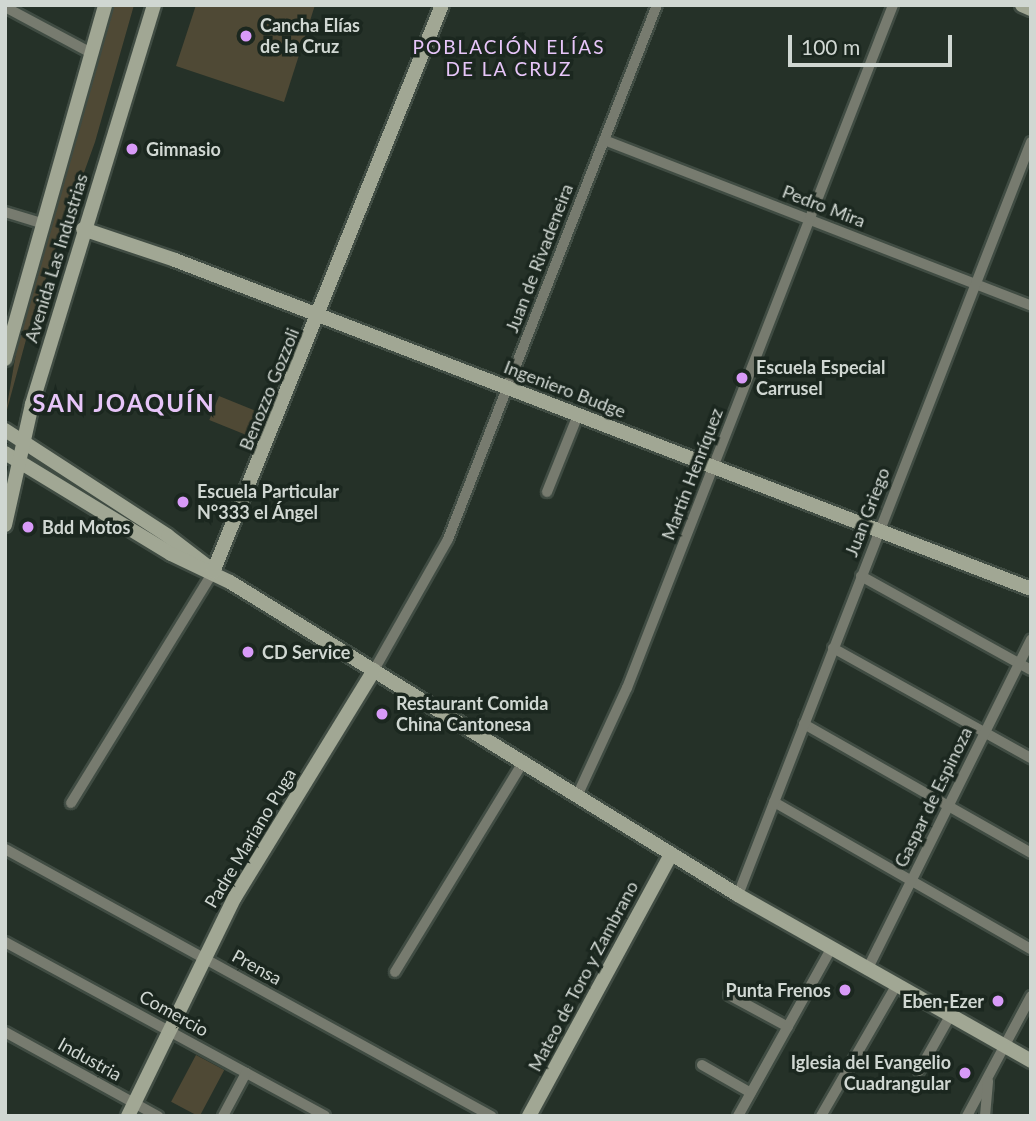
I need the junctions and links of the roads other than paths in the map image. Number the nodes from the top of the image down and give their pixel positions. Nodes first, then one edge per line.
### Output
1 (105, 5) edge
2 (154, 5) edge
3 (442, 5) edge
4 (657, 5) edge
5 (893, 5) edge
6 (1022, 5) edge
7 (5, 7) edge
8 (1031, 9) edge
9 (91, 53) junction
10 (604, 140) junction
11 (1031, 142) edge
12 (5, 212) edge
13 (810, 220) junction
14 (42, 223) junction
15 (83, 229) junction
16 (975, 284) junction
17 (1031, 306) edge
18 (319, 316) junction
19 (5, 359) edge
20 (507, 388) junction
21 (578, 415) junction
22 (5, 430) edge
23 (23, 441) junction
24 (5, 453) edge
25 (19, 461) junction
26 (714, 467) junction
27 (547, 492) dead end
28 (5, 525) edge
29 (878, 531) junction
30 (213, 572) junction
31 (861, 576) junction
32 (1031, 589) edge
33 (1031, 640) edge
34 (833, 648) junction
35 (1019, 664) junction
36 (374, 670) junction
37 (1031, 670) edge
38 (804, 724) junction
39 (985, 733) junction
40 (1031, 758) edge
41 (523, 762) junction
42 (578, 796) junction
43 (774, 802) junction
44 (71, 803) dead end
45 (948, 806) junction
46 (5, 849) edge
47 (1031, 853) edge
48 (671, 854) junction
49 (912, 881) junction
50 (738, 895) junction
51 (5, 942) edge
52 (831, 949) junction
53 (1031, 949) edge
54 (204, 958) junction
55 (867, 970) junction
56 (395, 972) dead end
57 (896, 986) junction
58 (729, 995) dead end
59 (1031, 996) edge
60 (950, 1016) junction
61 (788, 1027) junction
62 (169, 1031) junction
63 (5, 1032) edge
64 (1003, 1046) junction
65 (1031, 1061) edge
66 (702, 1065) dead end
67 (919, 1071) dead end
68 (246, 1073) junction
69 (989, 1075) junction
70 (751, 1093) junction
71 (131, 1109) edge
72 (158, 1116) edge
73 (223, 1116) edge
74 (325, 1116) edge
75 (491, 1116) edge
76 (529, 1116) edge
77 (738, 1116) edge
78 (821, 1116) edge
79 (967, 1116) edge
80 (985, 1116) edge

1 - 9 street, Avenida Las Industrias
2 - 15 street, Avenida Las Industrias
3 - 18 street, Benozzo Gozzoli
4 - 10 street, Juan de Rivadeneira
5 - 13 street, Martín Henríquez
6 - 8 street
7 - 9 street
9 - 14 street, Avenida Las Industrias
10 - 13 street, Pedro Mira
10 - 20 street, Juan de Rivadeneira
11 - 16 street, Juan Griego
12 - 14 street
13 - 16 street, Pedro Mira
13 - 26 street, Martín Henríquez
14 - 19 street, Avenida Las Industrias
15 - 18 street, Ingeniero Budge
15 - 23 street, Avenida Las Industrias
16 - 17 street, Pedro Mira
16 - 29 street, Juan Griego
18 - 20 street, Ingeniero Budge
18 - 30 street, Benozzo Gozzoli
20 - 21 street, Ingeniero Budge
20 - 36 street, Juan de Rivadeneira
21 - 26 street, Ingeniero Budge
21 - 27 street
22 - 23 street
23 - 25 street, Avenida Las Industrias
23 - 30 street
24 - 25 street
25 - 28 street, Avenida Las Industrias
25 - 30 street
26 - 29 street, Ingeniero Budge
26 - 42 street, Martín Henríquez
29 - 31 street, Juan Griego
29 - 32 street, Ingeniero Budge
30 - 36 street
30 - 44 street, Benozzo Gozzoli
31 - 34 street, Juan Griego
31 - 35 street
33 - 35 street, Gaspar de Espinoza
34 - 38 street, Juan Griego
34 - 39 street
35 - 37 street
35 - 39 street, Gaspar de Espinoza
36 - 41 street
36 - 54 street, Padre Mariano Puga
38 - 43 street, Juan Griego
38 - 45 street
39 - 40 street
39 - 45 street, Gaspar de Espinoza
41 - 42 street
41 - 56 street
42 - 48 street
43 - 49 street
43 - 50 street, Juan Griego
45 - 47 street
45 - 49 street, Gaspar de Espinoza
46 - 54 street, Prensa
48 - 50 street
48 - 76 street, Mateo de Toro y Zambrano
49 - 53 street
49 - 55 street, Gaspar de Espinoza
50 - 52 street
51 - 62 street, Comercio
52 - 55 street
52 - 61 street
54 - 62 street, Padre Mariano Puga
54 - 75 street, Prensa
55 - 57 street
57 - 60 street
57 - 78 street
58 - 61 street
59 - 64 street
60 - 64 street
60 - 67 street
61 - 70 street
62 - 68 street, Comercio
62 - 71 street, Padre Mariano Puga
63 - 71 street, Industria
64 - 65 street
64 - 69 street
66 - 70 street
68 - 73 street
68 - 74 street, Comercio
69 - 79 street
69 - 80 street
70 - 77 street
71 - 72 street, Industria

